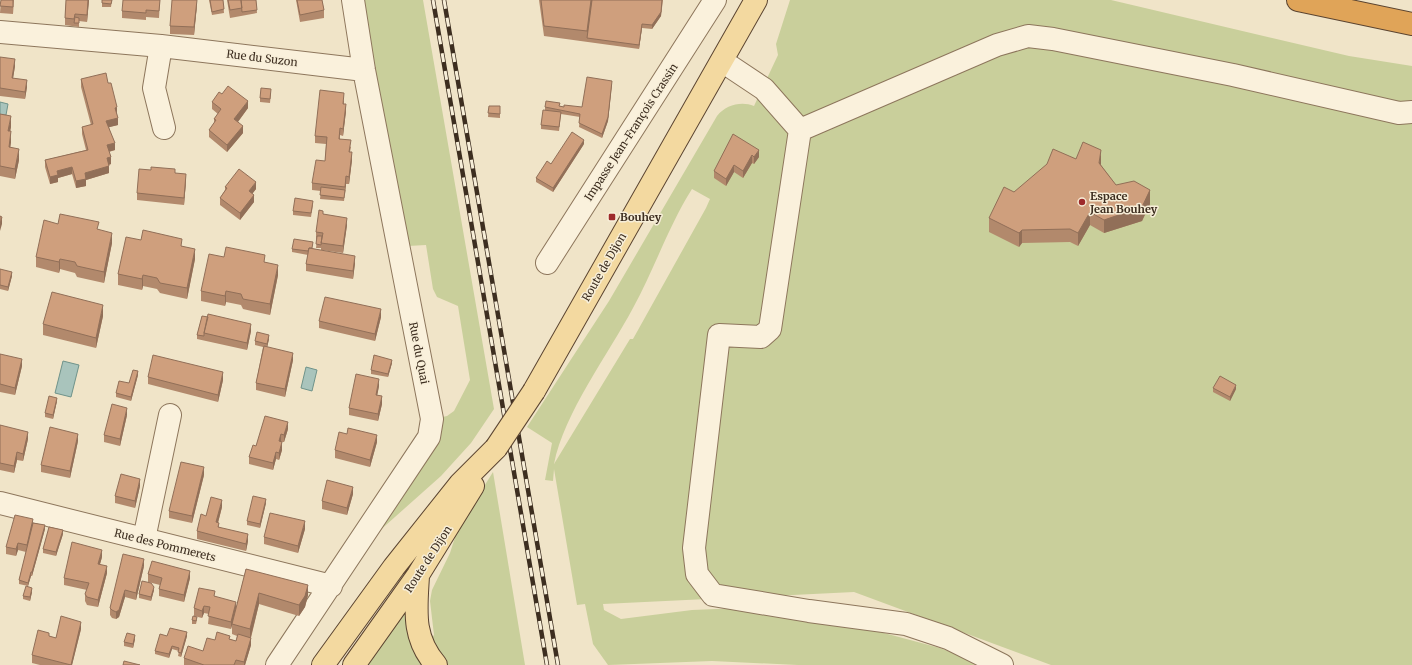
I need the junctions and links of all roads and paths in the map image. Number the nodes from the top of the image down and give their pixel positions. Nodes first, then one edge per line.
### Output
1 (353, 0) edge
2 (715, 0) edge
3 (756, 0) edge
4 (1298, 0) edge
5 (1412, 24) edge
6 (0, 32) edge
7 (161, 46) junction
8 (722, 61) junction
9 (364, 70) junction
10 (1412, 112) edge
11 (164, 128) dead end
12 (800, 130) junction
13 (547, 263) dead end
14 (170, 415) dead end
15 (496, 448) junction
16 (0, 504) edge
17 (144, 540) junction
18 (418, 576) junction
19 (331, 586) junction
20 (338, 644) junction
21 (276, 665) edge
22 (323, 665) edge
23 (334, 665) edge
24 (354, 665) edge
25 (436, 665) edge
26 (1002, 665) edge

1 - 9 street, Rue du Quai
2 - 13 street, Impasse Jean-François Crassin
3 - 8 main road, Route de Dijon
4 - 5 highway
6 - 7 street, Rue du Suzon
7 - 9 street, Rue du Suzon
7 - 11 street
8 - 12 street
8 - 15 main road, Route de Dijon, bridge
9 - 19 street, Rue du Quai
10 - 12 street
12 - 26 street
14 - 17 street
15 - 18 main road, Route de Dijon
15 - 20 main road, Route de Dijon
16 - 17 street, Rue des Pommerets
17 - 19 street, Rue des Pommerets
18 - 24 main road, Route de Dijon
18 - 25 main road
19 - 21 street, Rue du Quai
20 - 22 main road, Route de Dijon
20 - 23 main road, Route de Dijon

